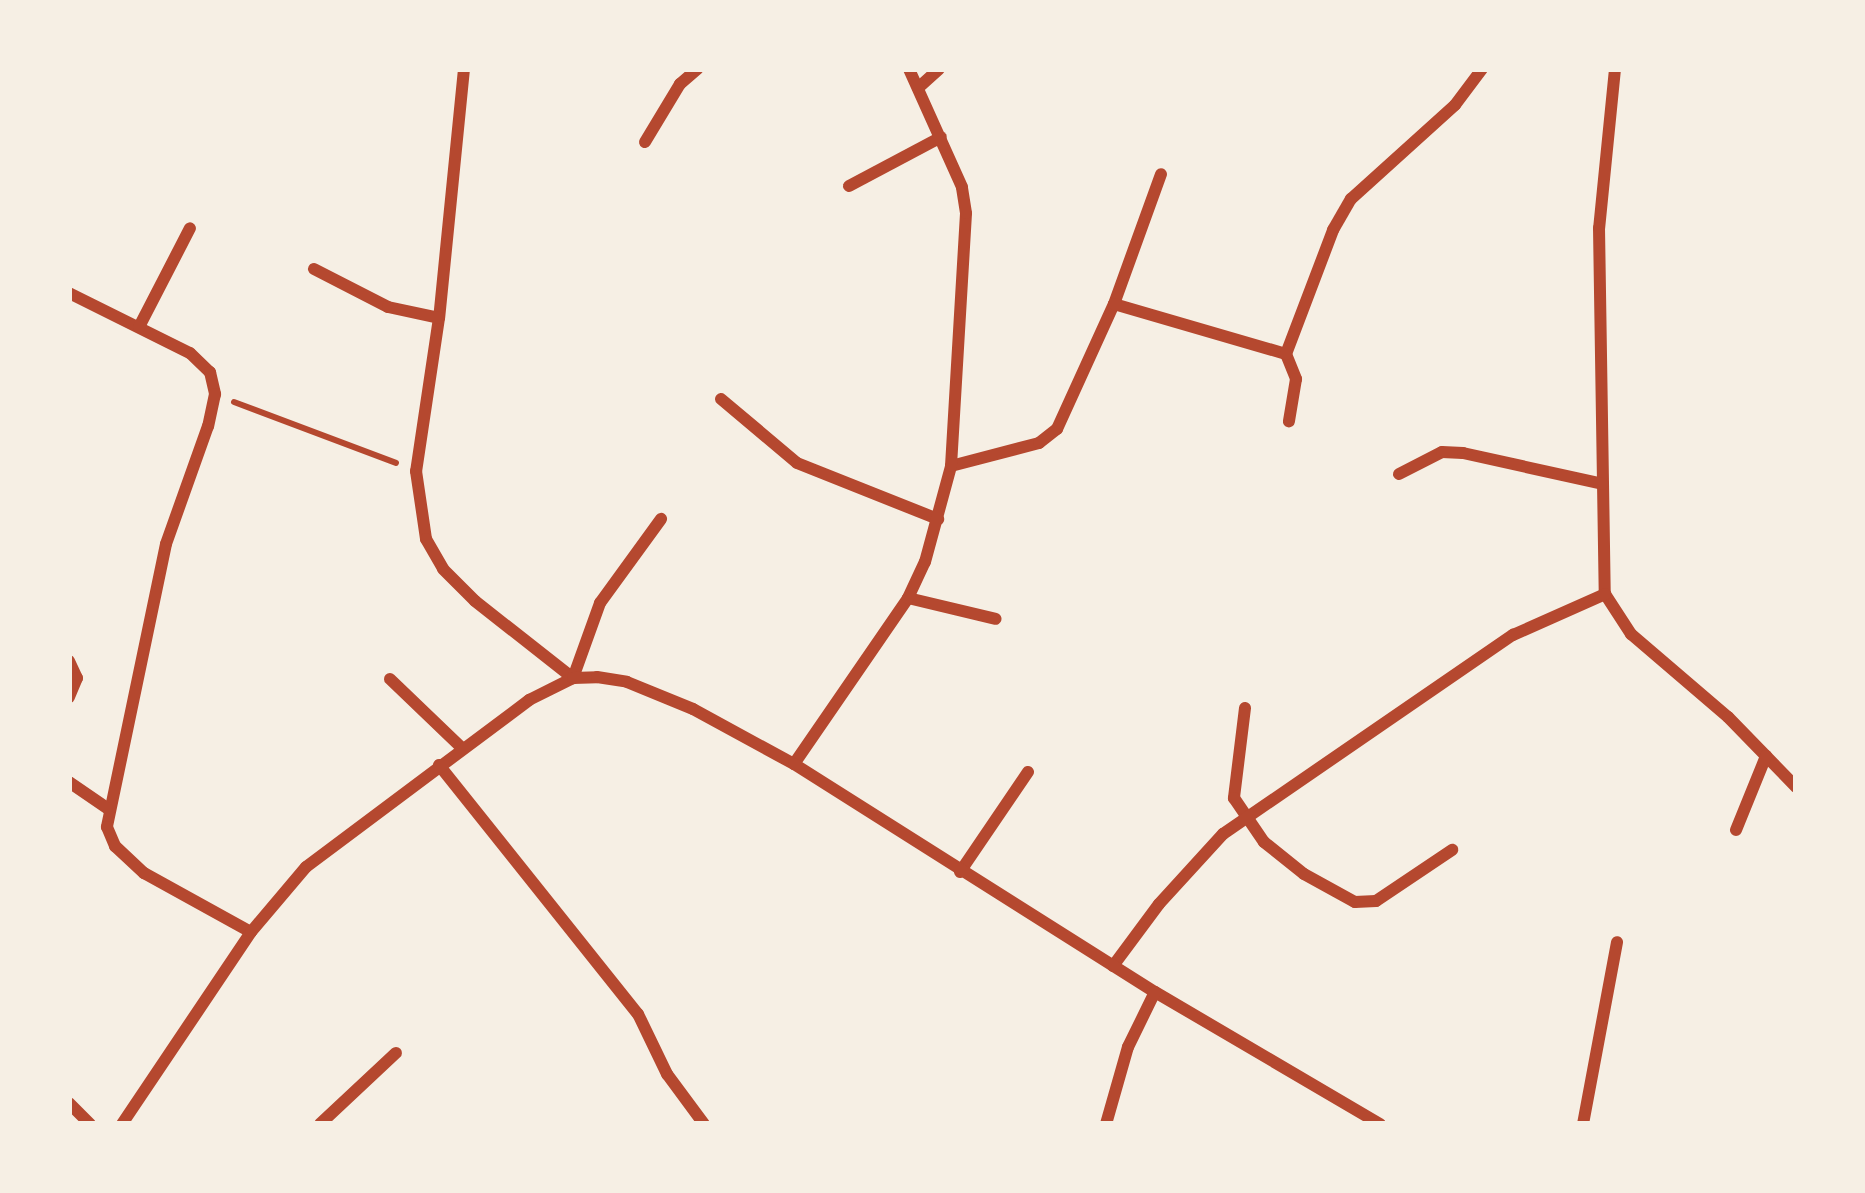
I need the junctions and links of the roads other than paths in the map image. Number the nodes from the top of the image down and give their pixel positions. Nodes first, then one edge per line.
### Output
1 (464, 69) edge
2 (697, 69) edge
3 (909, 69) edge
4 (939, 69) edge
5 (1482, 69) edge
6 (1615, 69) edge
7 (918, 88) junction
8 (941, 137) junction
9 (645, 142) dead end
10 (1161, 174) dead end
11 (849, 186) dead end
12 (190, 228) dead end
13 (314, 269) dead end
14 (69, 292) edge
15 (1114, 304) junction
16 (439, 318) junction
17 (140, 327) junction
18 (1286, 354) junction
19 (721, 399) dead end
20 (1289, 422) dead end
21 (951, 466) junction
22 (1399, 474) dead end
23 (1604, 484) junction
24 (661, 519) dead end
25 (938, 519) junction
26 (1605, 594) junction
27 (908, 598) junction
28 (996, 619) dead end
29 (69, 661) edge
30 (573, 677) junction
31 (390, 679) dead end
32 (69, 697) edge
33 (1245, 708) dead end
34 (462, 748) junction
35 (1766, 756) junction
36 (794, 764) junction
37 (439, 765) junction
38 (1028, 772) dead end
39 (69, 782) edge
40 (1796, 787) edge
41 (107, 808) junction
42 (1244, 819) junction
43 (1736, 830) dead end
44 (1452, 850) dead end
45 (960, 872) junction
46 (250, 932) junction
47 (1618, 942) dead end
48 (1113, 966) junction
49 (1155, 992) junction
50 (397, 1053) dead end
51 (69, 1103) edge
52 (91, 1124) edge
53 (122, 1124) edge
54 (320, 1124) edge
55 (704, 1124) edge
56 (1106, 1124) edge
57 (1380, 1124) edge
58 (1582, 1124) edge

1 - 16 street
2 - 9 street
3 - 7 street
4 - 7 street
5 - 18 street
6 - 23 street
7 - 8 street
8 - 11 street
8 - 21 street
10 - 15 street
12 - 17 street
13 - 16 street
14 - 17 street
15 - 18 street
15 - 21 street
16 - 30 street
17 - 41 street
18 - 20 street
19 - 25 street
21 - 25 street
22 - 23 street
23 - 26 street
24 - 30 street
25 - 27 street
26 - 35 street
26 - 42 street
27 - 28 street
27 - 36 street
29 - 32 street
30 - 34 street
30 - 36 street
31 - 34 street
33 - 42 street
34 - 37 street
35 - 40 street
35 - 43 street
36 - 45 street
37 - 46 street
37 - 55 street
38 - 45 street
39 - 41 street
41 - 46 street
42 - 44 street
42 - 48 street
45 - 48 street
46 - 53 street
47 - 58 street
48 - 49 street
49 - 56 street
49 - 57 street
50 - 54 street
51 - 52 street

